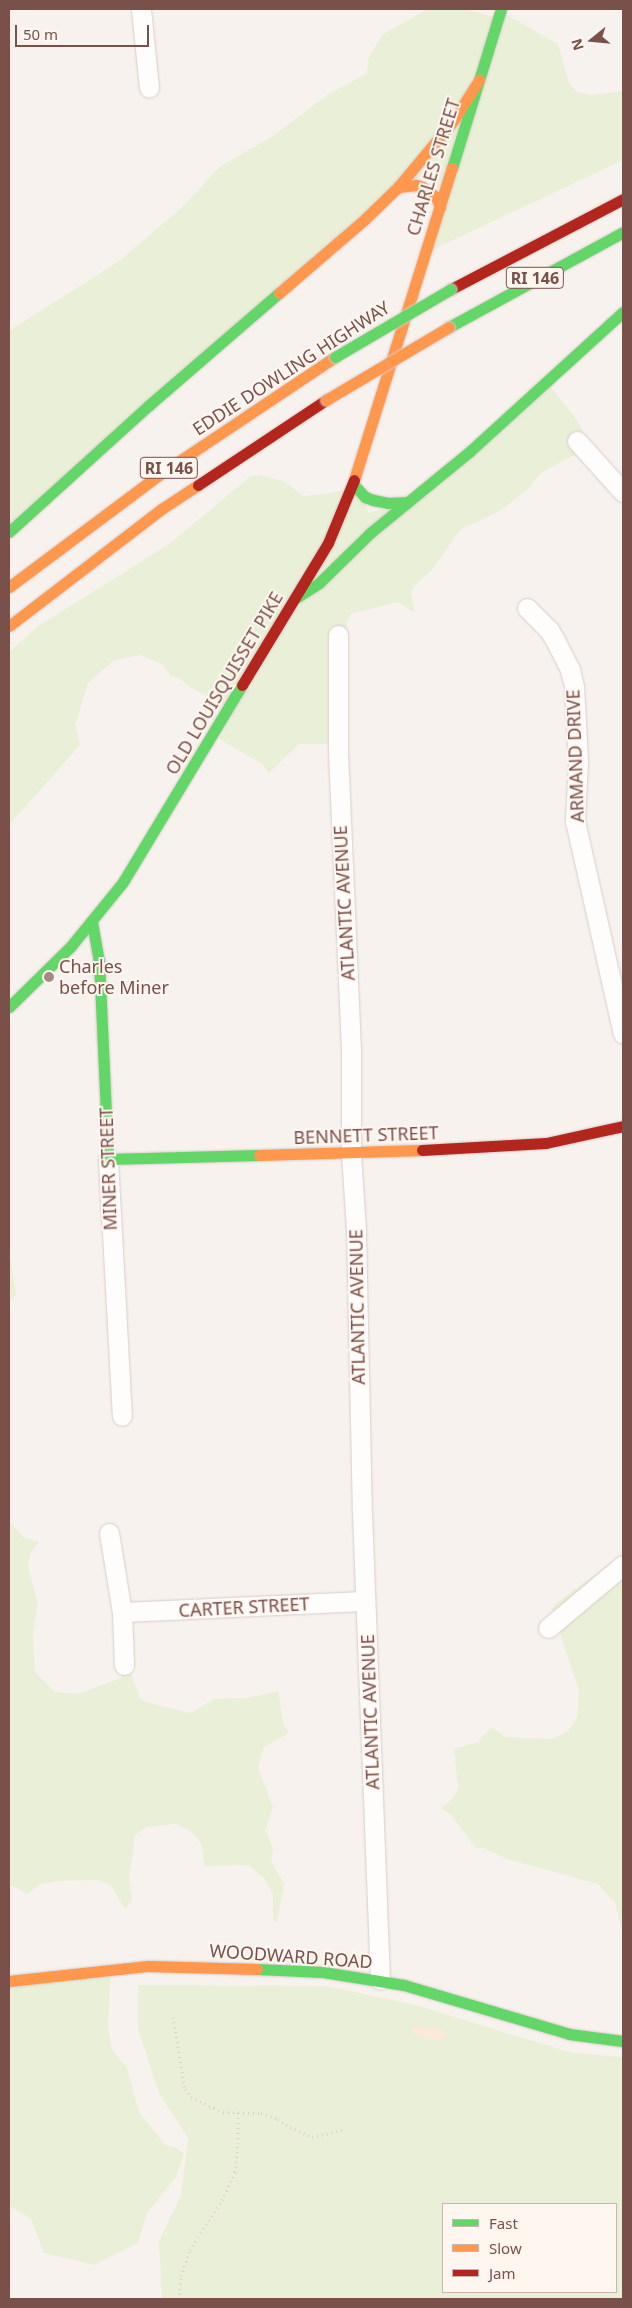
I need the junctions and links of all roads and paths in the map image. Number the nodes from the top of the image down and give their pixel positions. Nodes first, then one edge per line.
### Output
1 (140, 9) edge
2 (501, 9) edge
3 (479, 80) junction
4 (149, 88) dead end
5 (398, 187) junction
6 (623, 199) edge
7 (440, 207) junction
8 (623, 232) edge
9 (623, 312) edge
10 (400, 336) joint
11 (577, 440) dead end
12 (353, 484) junction
13 (623, 492) edge
14 (408, 502) junction
15 (9, 532) edge
16 (9, 587) edge
17 (296, 598) junction
18 (527, 608) dead end
19 (9, 626) edge
20 (338, 634) dead end
21 (92, 922) junction
22 (9, 1006) edge
23 (623, 1034) edge
24 (623, 1126) edge
25 (351, 1153) junction
26 (108, 1159) junction
27 (122, 1416) dead end
28 (108, 1533) dead end
29 (623, 1565) edge
30 (365, 1601) junction
31 (122, 1612) junction
32 (548, 1628) dead end
33 (124, 1665) dead end
34 (380, 1980) junction
35 (9, 1981) edge
36 (172, 2017) dead end
37 (623, 2041) edge
38 (238, 2112) junction
39 (342, 2130) dead end
40 (179, 2299) edge

1 - 4 street
2 - 3 main road, CHARLES STREET
3 - 5 main road
3 - 7 main road, CHARLES STREET
5 - 7 main road
5 - 15 main road
6 - 16 main road, EDDIE DOWLING HIGHWAY / RI 146, bridge
7 - 10 main road, CHARLES STREET
8 - 19 main road, RI 146, bridge
9 - 14 main road
10 - 12 main road, OLD LOUISQUISSET PIKE
11 - 13 street
12 - 14 main road
12 - 17 main road, OLD LOUISQUISSET PIKE
14 - 17 main road
17 - 21 main road, OLD LOUISQUISSET PIKE
18 - 23 street, ARMAND DRIVE
20 - 25 street, ATLANTIC AVENUE
21 - 22 main road, OLD LOUISQUISSET PIKE
21 - 26 main road, MINER STREET
24 - 25 main road, BENNETT STREET
25 - 26 main road, BENNETT STREET
25 - 30 street, ATLANTIC AVENUE
26 - 27 street, MINER STREET
28 - 31 street
29 - 32 street
30 - 31 street, CARTER STREET
30 - 34 street, ATLANTIC AVENUE
31 - 33 street
34 - 35 main road, WOODWARD ROAD
34 - 37 main road, WOODWARD ROAD
36 - 38 path
38 - 39 path
38 - 40 path

